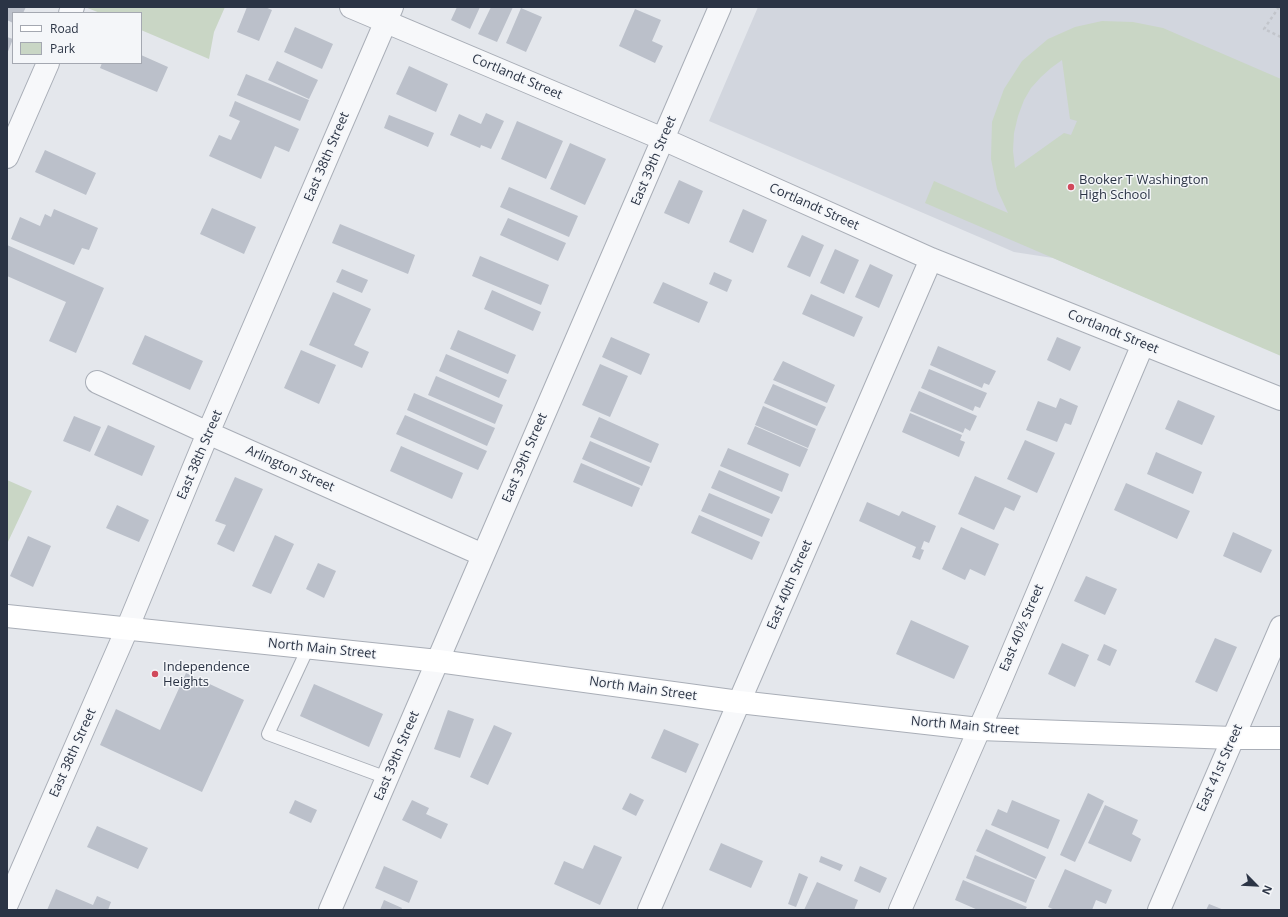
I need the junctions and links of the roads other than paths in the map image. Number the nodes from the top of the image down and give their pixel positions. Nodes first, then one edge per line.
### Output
1 (351, 7) edge
2 (720, 7) edge
3 (389, 14) edge
4 (48, 64) edge
5 (663, 139) junction
6 (7, 157) edge
7 (931, 259) junction
8 (1143, 344) junction
9 (97, 382) dead end
10 (1281, 399) edge
11 (208, 433) junction
12 (483, 555) junction
13 (7, 616) edge
14 (1281, 627) edge
15 (127, 629) junction
16 (308, 648) junction
17 (438, 661) junction
18 (739, 702) junction
19 (978, 729) junction
20 (1233, 738) junction
21 (1281, 738) edge
22 (388, 778) junction
23 (7, 904) edge
24 (330, 910) edge
25 (649, 910) edge
26 (900, 910) edge
27 (1159, 910) edge

1 - 3 street, Cortlandt Street
2 - 5 street, East 39th Street
3 - 5 street, Cortlandt Street
3 - 11 street, East 38th Street
4 - 6 street
5 - 7 street, Cortlandt Street
5 - 12 street, East 39th Street
7 - 8 street, Cortlandt Street
7 - 18 street, East 40th Street
8 - 10 street, Cortlandt Street
8 - 19 street, East 40½ Street
9 - 11 street, Arlington Street
11 - 12 street, Arlington Street
11 - 15 street, East 38th Street
12 - 17 street, East 39th Street
13 - 15 main road, North Main Street
14 - 20 street, East 41st Street
15 - 16 main road, North Main Street
15 - 23 street, East 38th Street
16 - 17 main road, North Main Street
16 - 22 lane
17 - 18 main road, North Main Street
17 - 22 street, East 39th Street
18 - 19 main road, North Main Street
18 - 25 street, East 40th Street
19 - 20 main road, North Main Street
19 - 26 street, East 40½ Street
20 - 21 main road, North Main Street
20 - 27 street, East 41st Street
22 - 24 street, East 39th Street

